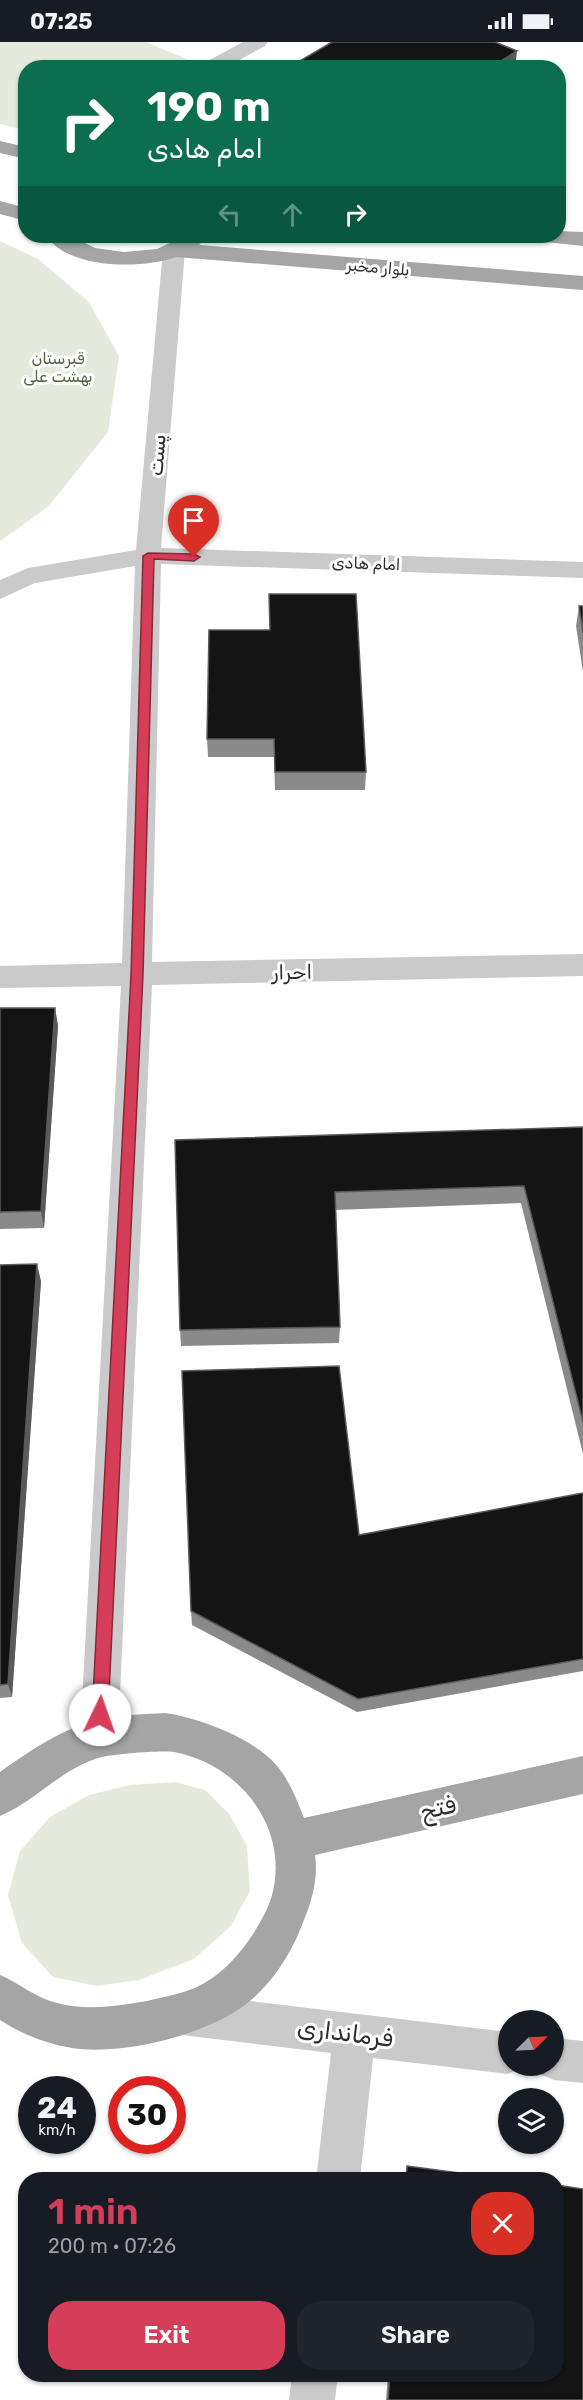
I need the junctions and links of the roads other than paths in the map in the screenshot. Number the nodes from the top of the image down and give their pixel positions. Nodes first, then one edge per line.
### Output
1 (258, 42) edge
2 (269, 42) edge
3 (224, 60) edge
4 (252, 60) edge
5 (0, 147) edge
6 (18, 151) edge
7 (0, 207) edge
8 (18, 213) edge
9 (566, 238) edge
10 (583, 239) edge
11 (68, 243) edge
12 (187, 243) edge
13 (174, 250) junction
14 (583, 283) edge
15 (148, 556) junction
16 (583, 570) edge
17 (0, 591) edge
18 (583, 965) edge
19 (137, 975) junction
20 (0, 977) edge
21 (99, 1739) junction
22 (583, 1775) edge
23 (0, 1796) edge
24 (293, 1840) junction
25 (0, 1996) edge
26 (182, 2014) junction
27 (354, 2034) junction
28 (498, 2052) edge
29 (564, 2060) edge
30 (583, 2062) edge
31 (339, 2172) edge
32 (314, 2382) edge
33 (312, 2400) edge

1 - 3 street
2 - 4 street
5 - 6 main road
7 - 8 main road
9 - 10 main road
11 - 13 main road
12 - 13 main road
13 - 14 main road, بلوار مخبر
13 - 15 street, پست
15 - 16 street, امام هادی
15 - 17 street, امام هادی
15 - 19 street, پست
18 - 19 street, احرار
19 - 20 street, احرار
19 - 21 street, پست
21 - 23 main road
21 - 24 main road
22 - 24 main road, فتح
24 - 26 main road
25 - 26 main road
26 - 27 street, فرمانداری
27 - 28 street, فرمانداری
27 - 31 street
29 - 30 street
32 - 33 street

